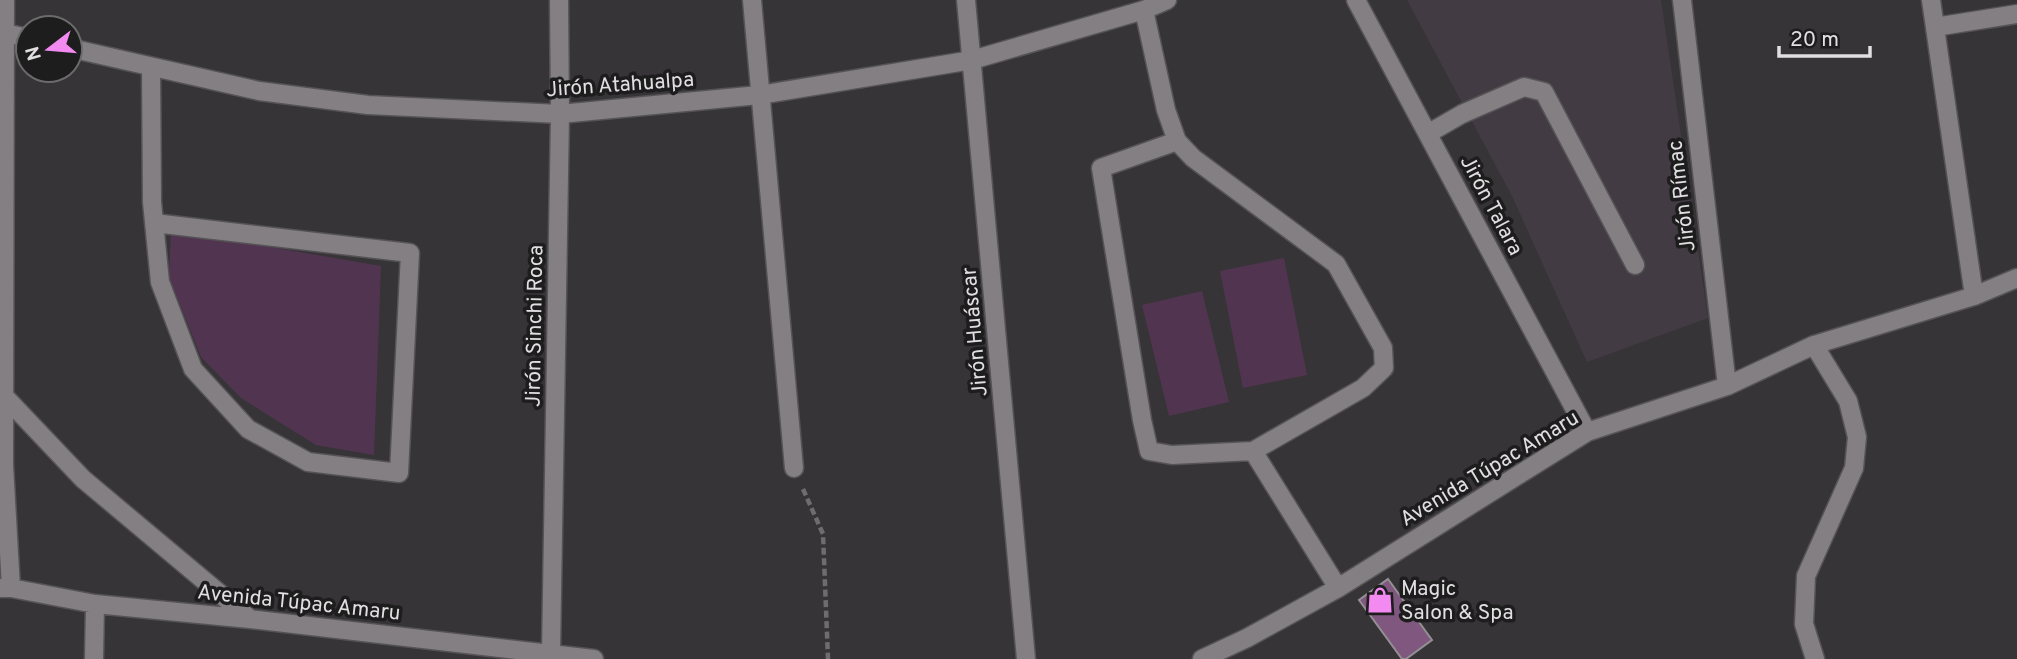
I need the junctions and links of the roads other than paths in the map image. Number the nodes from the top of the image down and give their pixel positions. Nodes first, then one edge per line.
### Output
1 (5, 0) edge
2 (559, 0) edge
3 (752, 0) edge
4 (966, 0) edge
5 (1167, 0) edge
6 (1356, 0) edge
7 (1682, 0) edge
8 (1931, 0) edge
9 (1144, 10) junction
10 (2017, 14) edge
11 (1935, 27) junction
12 (3, 33) edge
13 (84, 51) edge
14 (972, 60) junction
15 (151, 68) junction
16 (759, 95) junction
17 (560, 114) junction
18 (1429, 133) junction
19 (1177, 141) junction
20 (154, 223) junction
21 (1634, 265) dead end
22 (2017, 278) edge
23 (1974, 296) junction
24 (1814, 345) junction
25 (1727, 386) junction
26 (6, 398) junction
27 (1587, 432) junction
28 (1253, 451) junction
29 (2, 465) edge
30 (794, 468) road end
31 (5, 588) edge
32 (1338, 588) junction
33 (95, 604) junction
34 (250, 619) junction
35 (551, 653) junction
36 (94, 659) edge
37 (594, 659) edge
38 (1026, 659) edge
39 (1202, 659) edge
40 (1815, 659) edge

1 - 12 street
2 - 17 street, Jirón Sinchi Roca
3 - 16 street
4 - 14 street, Jirón Huáscar
5 - 9 street, Jirón Atahualpa
6 - 18 street, Jirón Talara
7 - 25 street, Jirón Rímac
8 - 11 street
9 - 14 street, Jirón Atahualpa
9 - 19 street
10 - 11 street
11 - 23 street
12 - 26 street
13 - 15 street, Jirón Atahualpa
14 - 16 street, Jirón Atahualpa
14 - 38 street, Jirón Huáscar
15 - 17 street, Jirón Atahualpa
15 - 20 street
16 - 17 street, Jirón Atahualpa
16 - 30 street
17 - 35 street, Jirón Sinchi Roca
18 - 21 street
18 - 27 street, Jirón Talara
19 - 28 street
19 - 28 street
20 - 20 street
22 - 23 street, Avenida Túpac Amaru
23 - 24 street, Avenida Túpac Amaru
24 - 25 street, Avenida Túpac Amaru
24 - 40 street
25 - 27 street, Avenida Túpac Amaru
26 - 29 street
26 - 34 street
27 - 32 street, Avenida Túpac Amaru
28 - 32 street
29 - 31 street
31 - 33 street, Avenida Túpac Amaru
32 - 39 street, Avenida Túpac Amaru
33 - 34 street, Avenida Túpac Amaru
33 - 36 street
34 - 35 street, Avenida Túpac Amaru
35 - 37 street, Avenida Túpac Amaru

